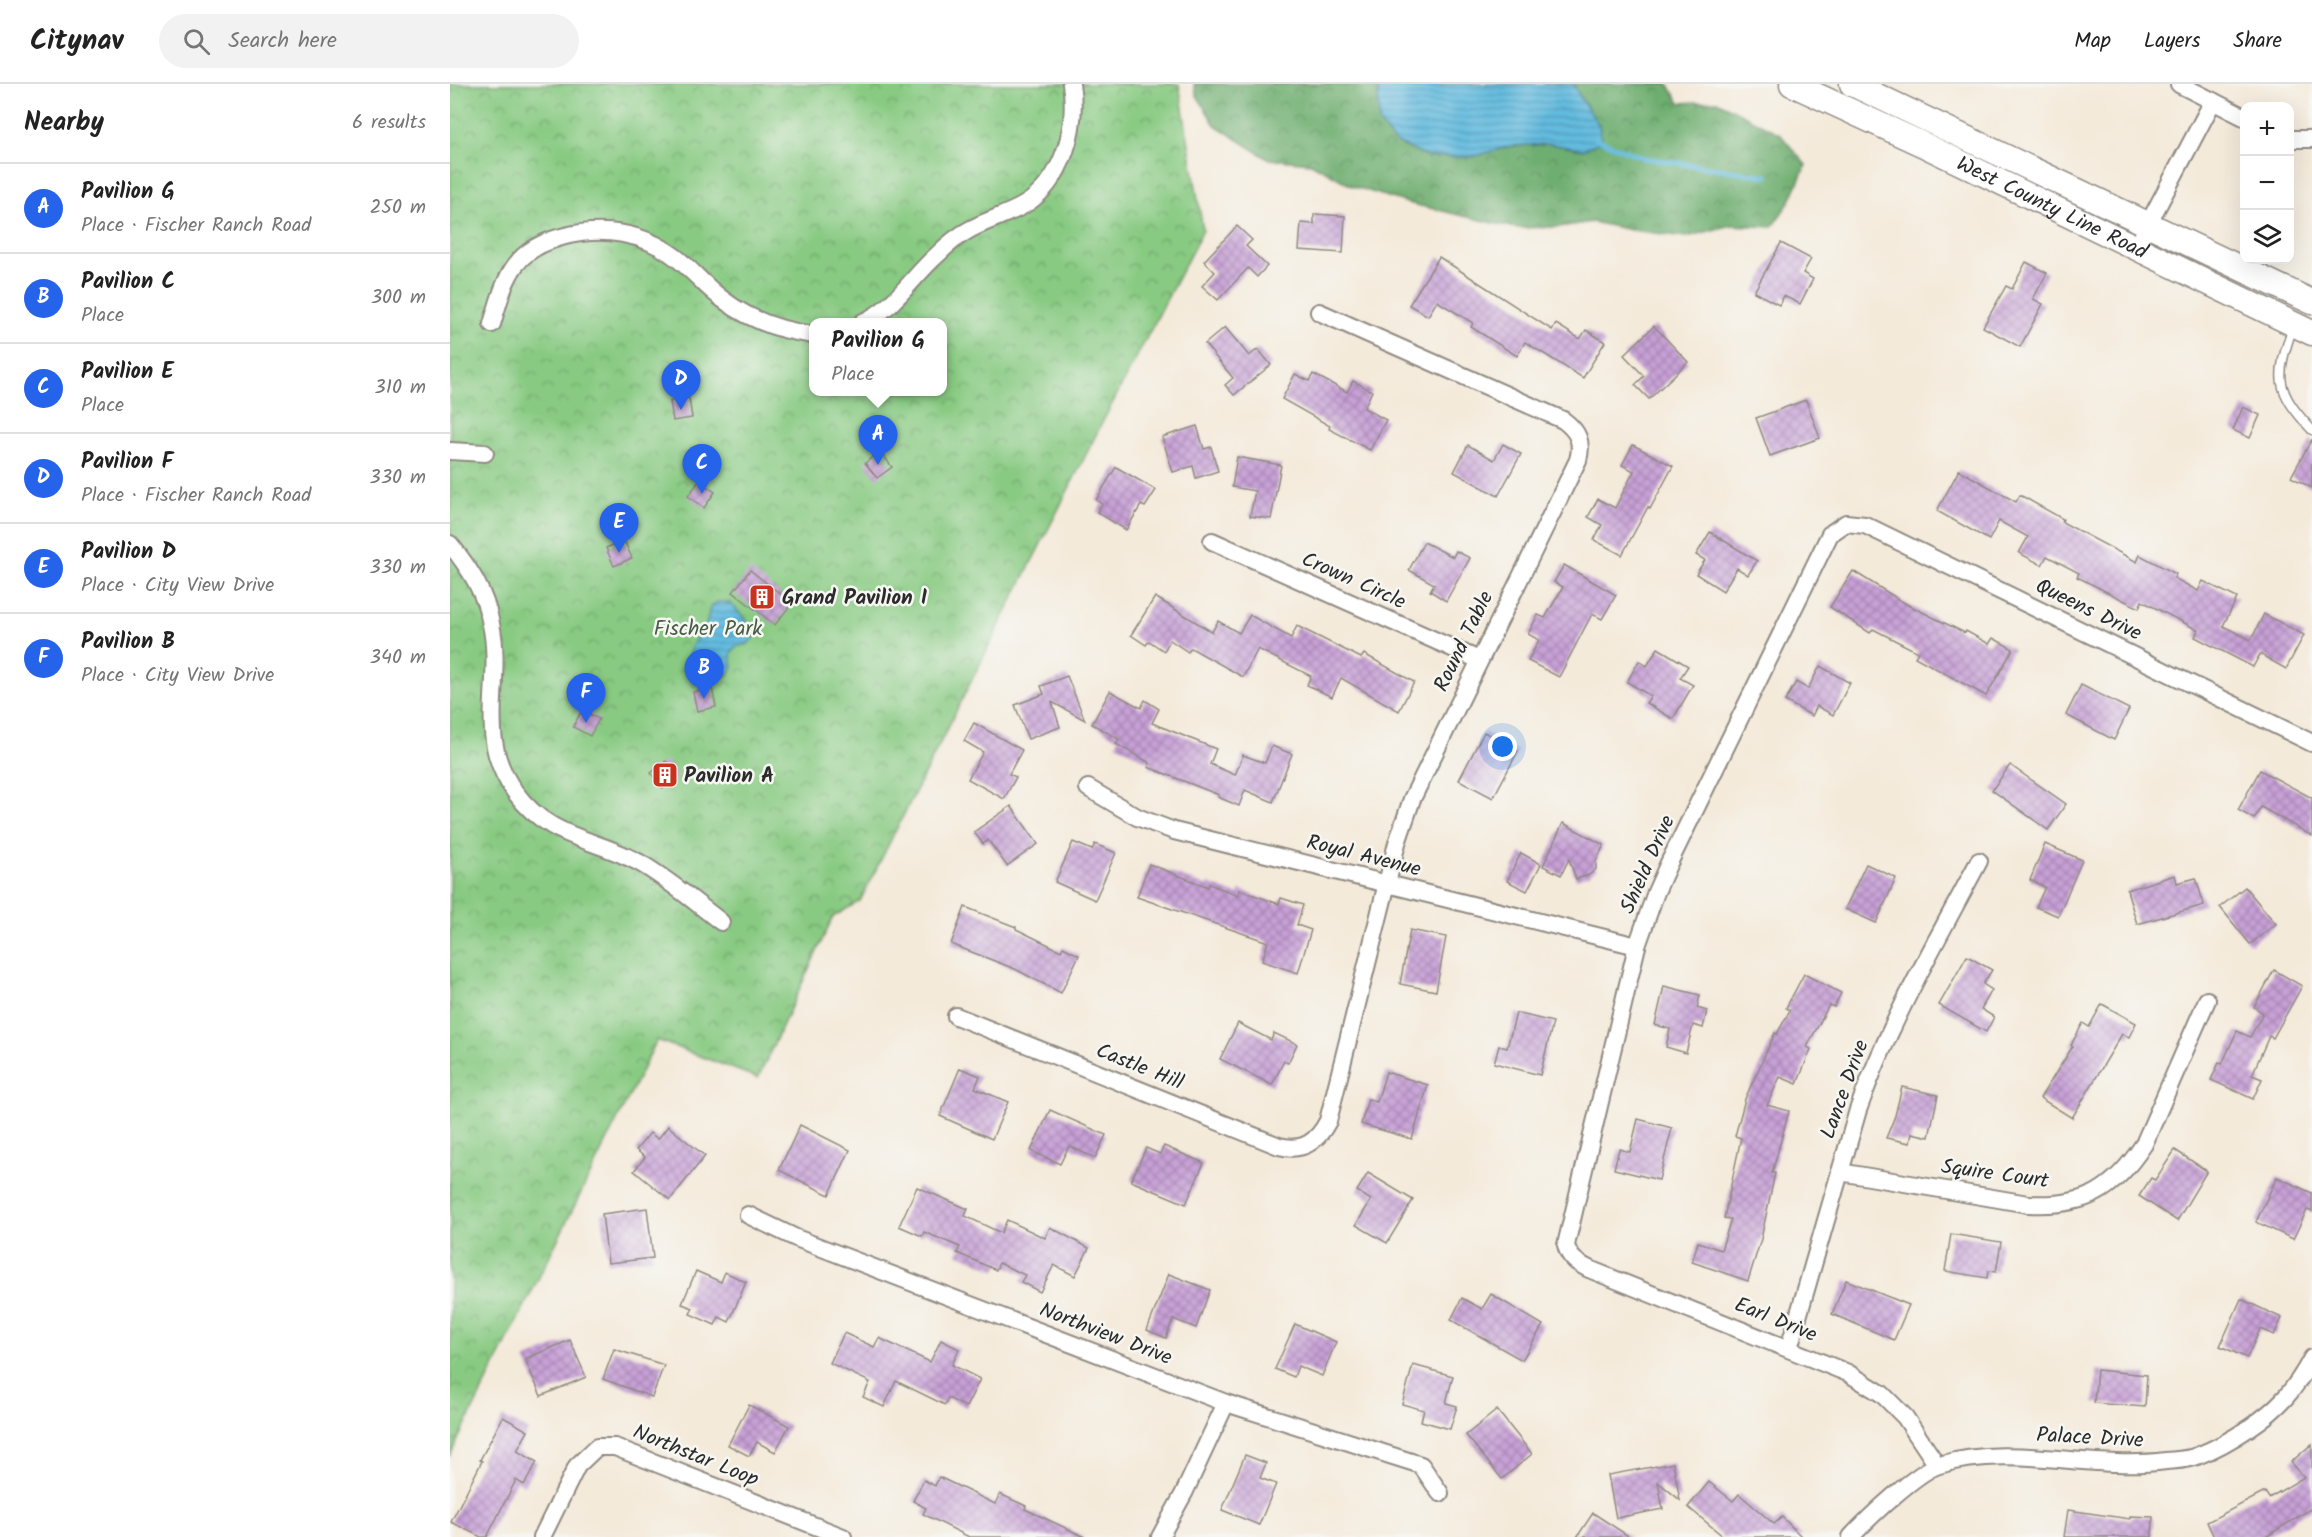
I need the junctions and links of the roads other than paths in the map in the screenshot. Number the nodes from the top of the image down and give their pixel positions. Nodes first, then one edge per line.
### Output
1 (1071, 84) edge
2 (1792, 84) edge
3 (1852, 84) edge
4 (2179, 84) edge
5 (1820, 90) edge
6 (2213, 101) junction
7 (2240, 115) edge
8 (2294, 139) edge
9 (2312, 139) edge
10 (2148, 223) junction
11 (2136, 248) junction
12 (2312, 302) edge
13 (1318, 312) dead end
14 (869, 318) edge
15 (492, 324) dead end
16 (2303, 328) edge
17 (809, 334) edge
18 (2312, 430) edge
19 (450, 451) edge
20 (485, 453) dead end
21 (1846, 523) joint
22 (1212, 541) dead end
23 (450, 544) edge
24 (1479, 660) junction
25 (2312, 742) edge
26 (1088, 788) dead end
27 (1978, 861) dead end
28 (1387, 884) junction
29 (721, 922) dead end
30 (1637, 946) junction
31 (2207, 1000) dead end
32 (956, 1016) dead end
33 (1309, 1145) joint
34 (1840, 1172) junction
35 (748, 1215) dead end
36 (1568, 1254) joint
37 (1789, 1348) junction
38 (2312, 1358) edge
39 (1226, 1403) junction
40 (1937, 1465) junction
41 (1440, 1493) dead end
42 (542, 1537) edge
43 (843, 1537) edge
44 (1160, 1537) edge
45 (1851, 1537) edge

1 - 14 street
2 - 5 main road, West County Line Road
3 - 10 main road, West County Line Road
4 - 6 street
5 - 11 main road, West County Line Road
6 - 7 street
6 - 10 street
8 - 9 street
10 - 11 street
10 - 12 main road, West County Line Road
11 - 16 main road, West County Line Road
13 - 24 street, Round Table
15 - 17 street
16 - 18 lane
19 - 20 street
21 - 25 street, Queens Drive
21 - 30 street, Shield Drive
22 - 24 street, Crown Circle
23 - 29 street
24 - 28 street, Round Table
26 - 28 street, Royal Avenue
27 - 34 street, Lance Drive
28 - 30 street, Royal Avenue
28 - 33 street, Round Table
30 - 36 street, Shield Drive
31 - 34 street, Squire Court
32 - 33 street, Castle Hill
34 - 37 street, Lance Drive
35 - 39 street, Northview Drive
36 - 37 street, Earl Drive
37 - 40 street, Earl Drive
38 - 40 street, Palace Drive
39 - 41 street, Northview Drive
39 - 44 street
40 - 45 street, Palace Drive
42 - 43 street, Northstar Loop

